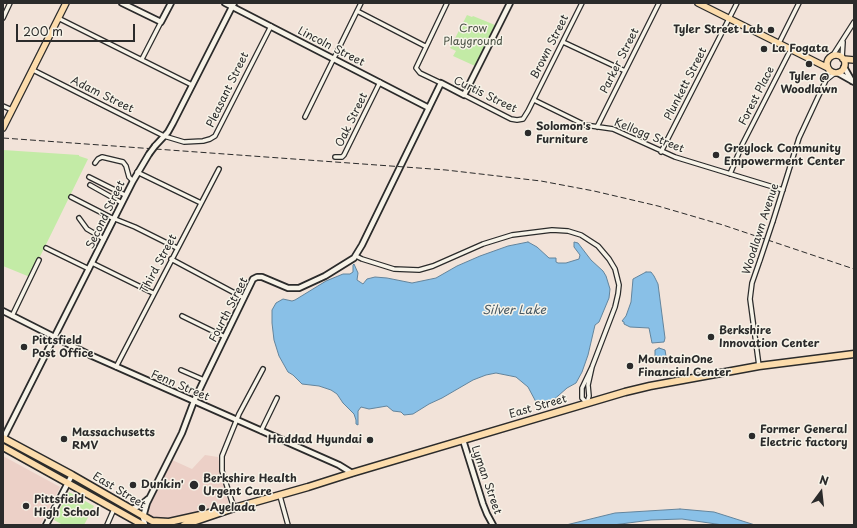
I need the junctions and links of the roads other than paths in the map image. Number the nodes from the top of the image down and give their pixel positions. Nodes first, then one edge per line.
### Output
1 (10, 3) edge
2 (66, 3) edge
3 (122, 3) edge
4 (171, 3) edge
5 (226, 3) edge
6 (361, 3) edge
7 (447, 3) edge
8 (510, 3) edge
9 (582, 3) edge
10 (659, 3) edge
11 (698, 3) edge
12 (737, 3) edge
13 (799, 3) edge
14 (233, 5) edge
15 (357, 11) junction
16 (3, 18) edge
17 (58, 18) junction
18 (729, 19) junction
19 (161, 22) junction
20 (854, 22) edge
21 (271, 26) junction
22 (844, 40) junction
23 (563, 42) junction
24 (779, 43) junction
25 (425, 46) junction
26 (791, 49) junction
27 (831, 57) junction
28 (807, 58) junction
29 (843, 58) junction
30 (142, 59) junction
31 (334, 59) junction
32 (854, 60) edge
33 (854, 63) edge
34 (845, 67) junction
35 (828, 69) junction
36 (33, 70) junction
37 (625, 71) junction
38 (836, 73) junction
39 (826, 80) junction
40 (380, 82) junction
41 (853, 82) edge
42 (441, 83) junction
43 (192, 85) junction
44 (464, 95) junction
45 (534, 100) junction
46 (3, 106) edge
47 (429, 108) junction
48 (12, 110) junction
49 (305, 117) dead end
50 (597, 127) junction
51 (3, 128) edge
52 (164, 136) junction
53 (661, 152) junction
54 (335, 157) dead end
55 (95, 163) dead end
56 (218, 170) dead end
57 (137, 172) junction
58 (730, 174) junction
59 (89, 177) dead end
60 (133, 181) junction
61 (90, 186) dead end
62 (783, 190) junction
63 (125, 195) junction
64 (71, 197) dead end
65 (122, 202) junction
66 (201, 203) junction
67 (78, 218) dead end
68 (114, 219) junction
69 (104, 239) junction
70 (46, 248) dead end
71 (177, 248) junction
72 (356, 256) junction
73 (38, 260) dead end
74 (171, 260) junction
75 (92, 263) junction
76 (90, 269) junction
77 (153, 294) junction
78 (244, 298) junction
79 (3, 311) edge
80 (12, 316) junction
81 (182, 316) dead end
82 (225, 336) junction
83 (55, 338) junction
84 (854, 354) edge
85 (759, 366) junction
86 (116, 367) junction
87 (592, 367) junction
88 (263, 369) dead end
89 (182, 370) dead end
90 (204, 380) junction
91 (277, 398) dead end
92 (194, 401) junction
93 (587, 403) junction
94 (236, 420) junction
95 (261, 431) junction
96 (3, 438) edge
97 (463, 440) junction
98 (3, 448) edge
99 (352, 473) junction
100 (72, 475) junction
101 (68, 482) junction
102 (150, 496) junction
103 (280, 496) junction
104 (234, 508) junction
105 (114, 509) junction
106 (132, 509) junction
107 (143, 517) junction
108 (46, 525) edge
109 (107, 525) edge
110 (144, 525) edge
111 (184, 525) edge
112 (288, 525) edge
113 (494, 525) edge

1 - 16 street
2 - 17 main road
3 - 19 street
4 - 19 street
5 - 14 street, Lincoln Street
6 - 15 street
7 - 25 street
8 - 44 street
9 - 23 street, Brown Street
10 - 37 street, Parker Street
11 - 18 main road
12 - 18 street, Plunkett Street
13 - 24 street
14 - 21 street, Lincoln Street
14 - 43 street, Second Street
15 - 25 street
15 - 31 street
17 - 30 street
17 - 36 main road
18 - 24 main road
18 - 53 street, Plunkett Street
19 - 30 street
20 - 22 street
21 - 31 street, Lincoln Street
21 - 52 street, Pleasant Street
22 - 27 street
22 - 29 street
23 - 37 street
23 - 45 street, Brown Street
24 - 26 main road
25 - 42 street
26 - 28 main road
26 - 58 street, Forest Place
27 - 28 main road
27 - 29 main road
27 - 35 main road
28 - 35 main road
29 - 32 main road
29 - 34 main road
30 - 43 street
31 - 40 street, Lincoln Street
31 - 49 street
33 - 34 main road
34 - 38 main road
34 - 41 street
35 - 38 main road
35 - 39 street, Woodlawn Avenue
36 - 48 main road
36 - 52 street, Adam Street
37 - 50 street, Parker Street
38 - 39 street
38 - 41 street
39 - 62 street, Woodlawn Avenue
40 - 47 street, Lincoln Street
40 - 54 street, Oak Street
42 - 44 street, Curtis Street
42 - 47 street, Fourth Street
43 - 52 street, Second Street
44 - 45 street, Curtis Street
45 - 50 street, Kellogg Street
46 - 48 street
47 - 72 street, Fourth Street
48 - 51 main road
50 - 53 street, Kellogg Street
52 - 57 street, Second Street, bridge
53 - 58 street, Kellogg Street
55 - 60 street
56 - 66 street, Third Street
57 - 60 street, Second Street
57 - 66 street
58 - 62 street, Kellogg Street
59 - 63 street
60 - 63 street, Second Street
61 - 65 street
62 - 85 street, Woodlawn Avenue, bridge
63 - 65 street, Second Street
64 - 68 street
65 - 68 street, Second Street
66 - 71 street, Third Street
67 - 69 street
68 - 69 street, Second Street
68 - 71 street
69 - 75 street, Second Street
70 - 76 street
71 - 74 street, Third Street
72 - 78 street, Fourth Street
72 - 87 street
73 - 80 street
74 - 77 street, Third Street
74 - 78 street
75 - 76 street, Second Street
75 - 77 street
76 - 83 street, Second Street
77 - 86 street, Third Street
78 - 82 street, Fourth Street
79 - 80 street, Fenn Street
80 - 83 street, Fenn Street
81 - 82 street
82 - 90 street, Fourth Street
83 - 86 street, Fenn Street
83 - 96 street, Second Street
84 - 85 highway, East Street
85 - 93 highway, East Street
86 - 92 street, Fenn Street
87 - 93 street
87 - 93 street
88 - 94 street
89 - 90 street
90 - 92 street, Fourth Street
91 - 95 street
92 - 94 street, Fenn Street
92 - 102 street, Fourth Street
93 - 97 highway, East Street
94 - 95 street, Fenn Street
94 - 104 street
95 - 99 street, Fenn Street
96 - 100 highway, East Street
97 - 99 highway, East Street
97 - 113 street, Lyman Street
98 - 101 highway, East Street
99 - 103 highway, East Street
100 - 101 street
100 - 106 highway, East Street
101 - 105 highway, East Street
101 - 108 street
102 - 106 street, Fourth Street
102 - 107 street, Fourth Street
103 - 104 highway, East Street
103 - 112 street
104 - 107 highway, East Street
104 - 111 highway, East Street
105 - 109 street
105 - 110 highway, East Street
106 - 107 highway, East Street
107 - 110 street

